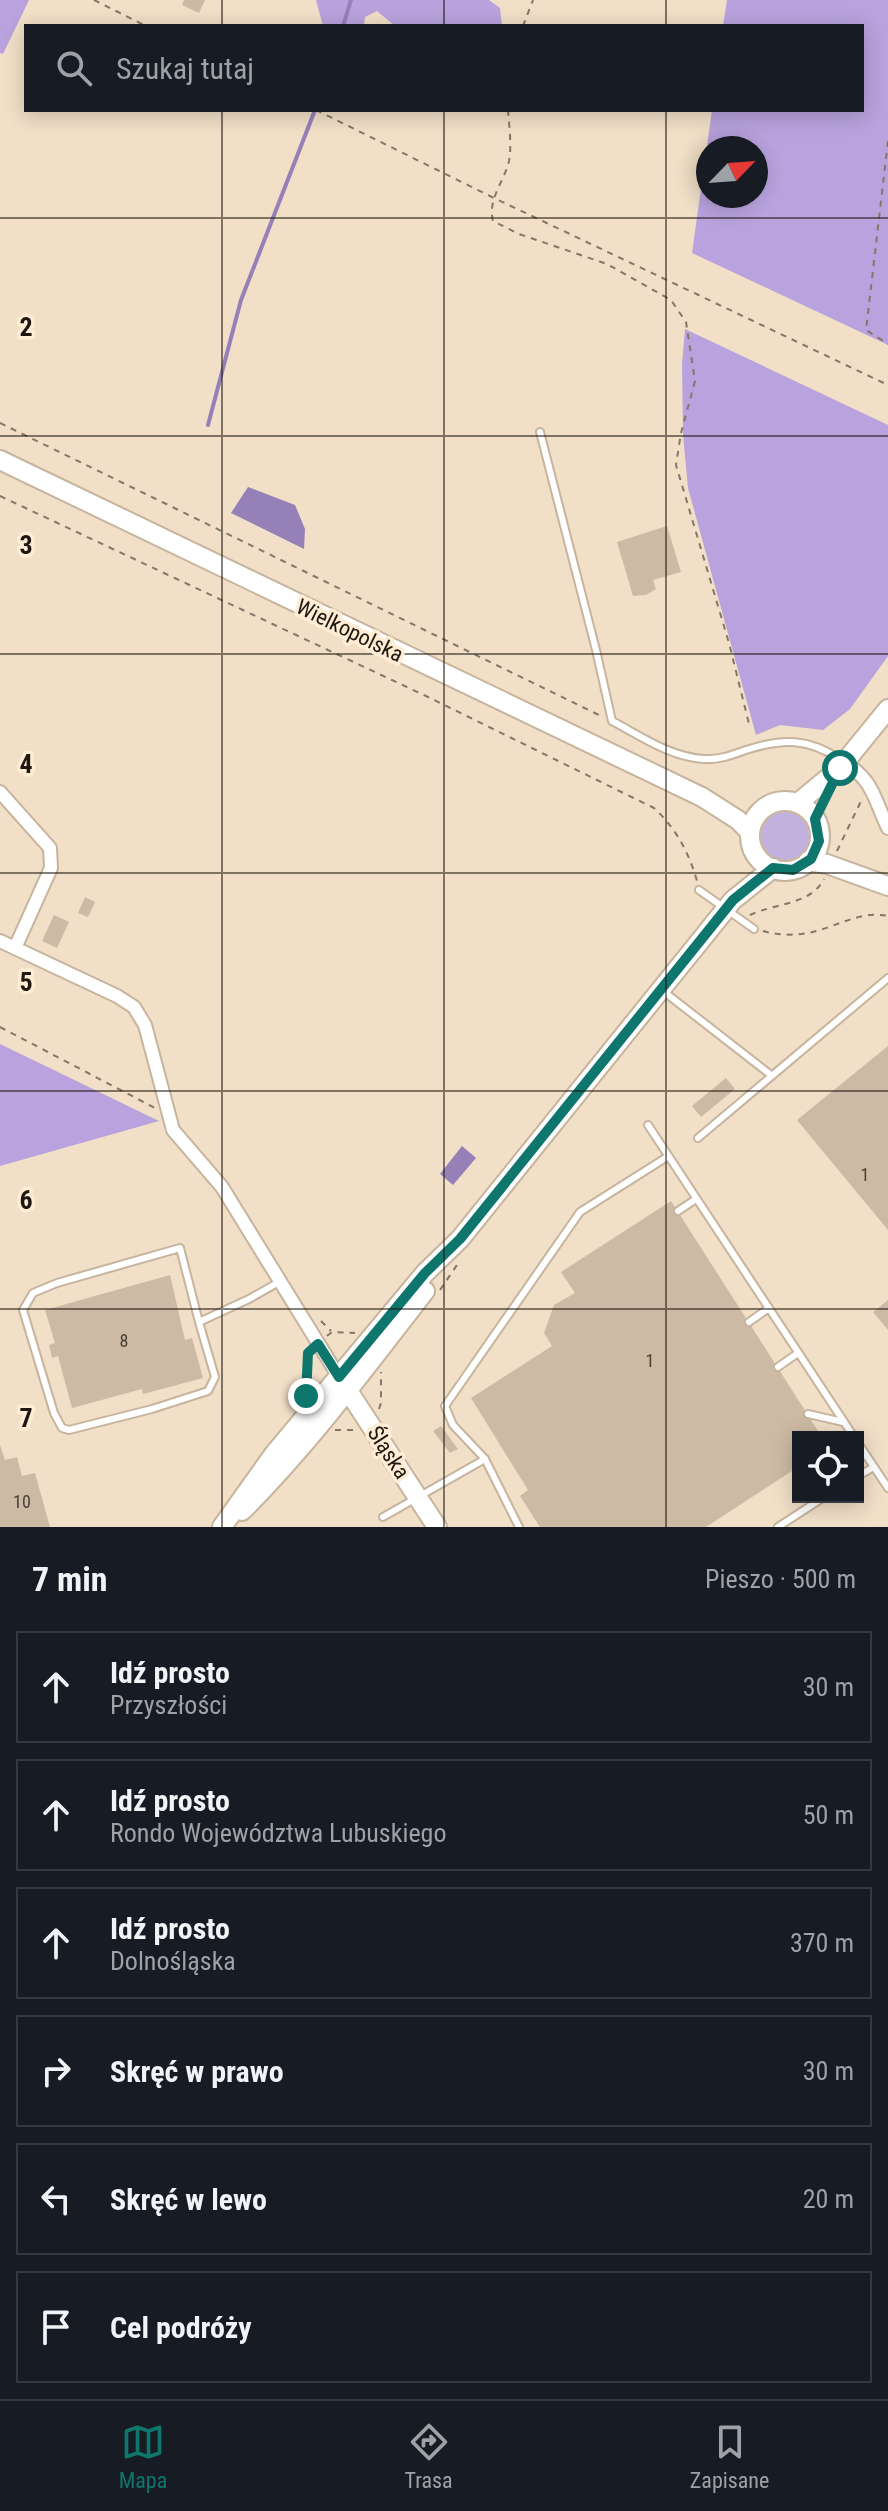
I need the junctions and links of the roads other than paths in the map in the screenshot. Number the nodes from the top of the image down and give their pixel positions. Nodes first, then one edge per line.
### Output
1 (540, 432) dead end
2 (0, 460) edge
3 (888, 709) edge
4 (842, 765) junction
5 (0, 792) edge
6 (702, 797) junction
7 (798, 803) junction
8 (762, 809) junction
9 (815, 819) junction
10 (888, 828) edge
11 (750, 832) junction
12 (819, 839) junction
13 (755, 855) junction
14 (833, 859) junction
15 (808, 861) junction
16 (773, 868) junction
17 (888, 885) edge
18 (699, 890) road end
19 (729, 905) junction
20 (754, 929) road end
21 (0, 941) edge
22 (15, 948) junction
23 (888, 978) edge
24 (660, 989) junction
25 (771, 1075) junction
26 (648, 1125) dead end
27 (698, 1138) dead end
28 (667, 1157) junction
29 (696, 1199) junction
30 (678, 1211) dead end
31 (279, 1282) junction
32 (769, 1308) junction
33 (199, 1322) junction
34 (749, 1322) dead end
35 (798, 1353) junction
36 (778, 1367) dead end
37 (343, 1383) junction
38 (808, 1414) dead end
39 (844, 1422) junction
40 (850, 1431) edge
41 (864, 1452) edge
42 (485, 1459) junction
43 (874, 1467) junction
44 (864, 1473) edge
45 (888, 1488) edge
46 (419, 1497) junction
47 (815, 1503) edge
48 (383, 1517) dead end
49 (224, 1527) edge
50 (437, 1527) edge
51 (519, 1527) edge
52 (778, 1527) edge

1 - 4 lane
2 - 6 main road, Wielkopolska
3 - 4 main road
4 - 7 main road
4 - 9 main road
4 - 10 street
5 - 22 street
6 - 8 main road, Wielkopolska
6 - 11 main road, Wielkopolska
7 - 8 main road
7 - 9 main road
8 - 11 main road
9 - 12 main road
11 - 13 main road
12 - 14 main road
12 - 15 main road
13 - 16 main road
13 - 19 main road
14 - 15 main road
14 - 17 main road
15 - 16 main road
16 - 19 main road
18 - 19 lane
19 - 20 lane
19 - 24 main road
21 - 22 street
22 - 31 street
23 - 25 lane
24 - 25 lane
24 - 37 main road
25 - 27 lane
26 - 28 lane
28 - 29 lane
28 - 42 lane
29 - 30 lane
29 - 32 lane
31 - 33 lane
31 - 37 street
32 - 34 lane
32 - 35 lane
33 - 33 lane
35 - 36 lane
35 - 39 lane
37 - 46 main road, Śląska
37 - 49 main road
38 - 39 lane
39 - 40 lane
41 - 43 lane
42 - 46 lane
42 - 51 lane
43 - 44 lane
43 - 45 lane
46 - 48 lane
46 - 50 main road, Śląska
47 - 52 lane

